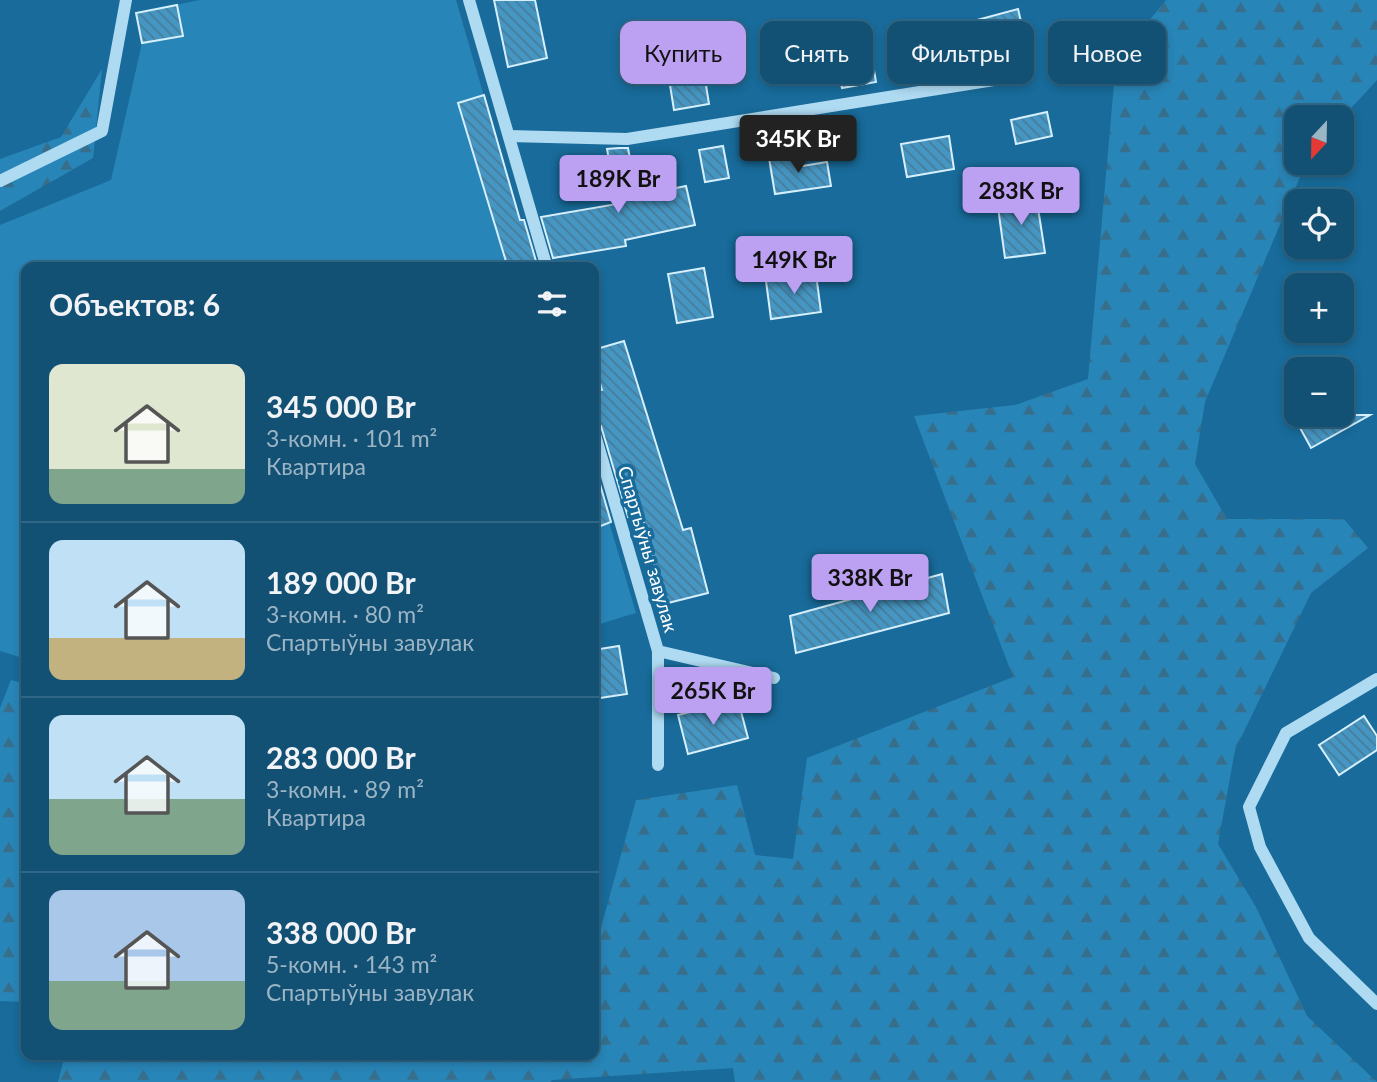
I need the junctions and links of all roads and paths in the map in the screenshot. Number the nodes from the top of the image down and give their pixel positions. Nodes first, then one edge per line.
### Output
1 (126, 0) edge
2 (469, 0) edge
3 (969, 84) edge
4 (509, 136) junction
5 (0, 181) edge
6 (545, 262) edge
7 (599, 449) edge
8 (658, 651) junction
9 (774, 678) dead end
10 (1377, 679) edge
11 (659, 765) dead end
12 (1377, 1004) edge

1 - 5 street
2 - 4 street
3 - 4 street
4 - 6 street
7 - 8 street, Спартыўны завулак
8 - 9 street
8 - 11 street, Спартыўны завулак
10 - 12 street

